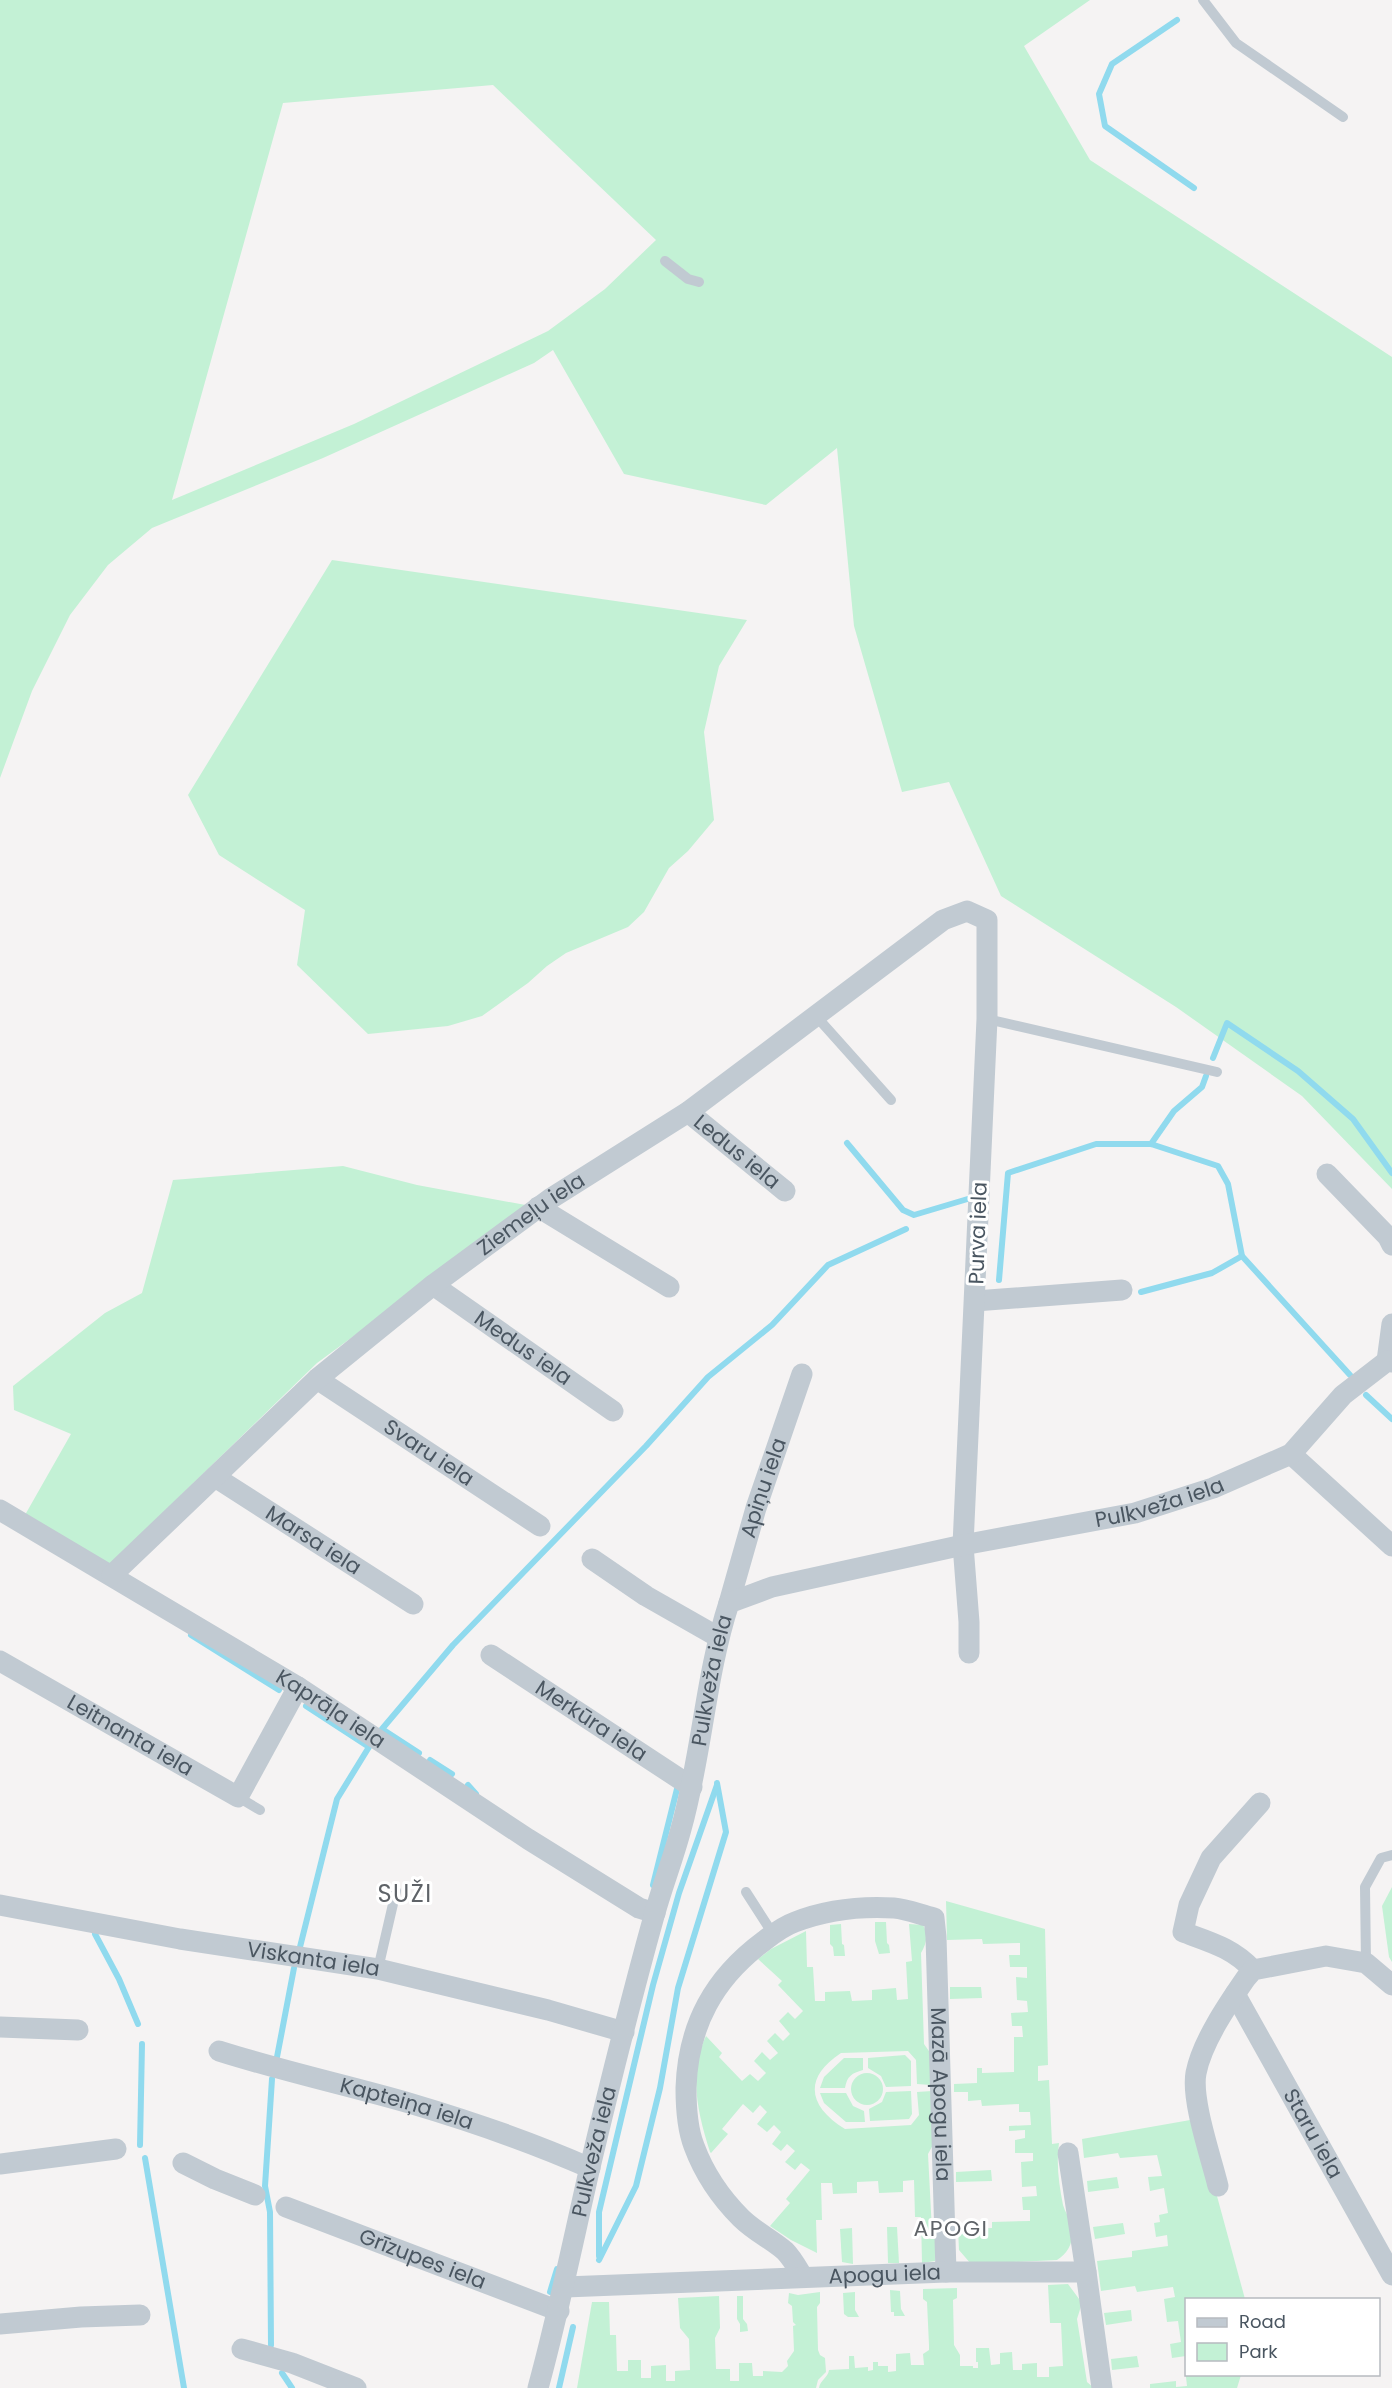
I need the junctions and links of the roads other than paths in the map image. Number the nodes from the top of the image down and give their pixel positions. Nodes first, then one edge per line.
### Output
1 (1203, 0) edge
2 (1343, 117) dead end
3 (665, 261) dead end
4 (699, 282) dead end
5 (987, 920) joint
6 (815, 1014) junction
7 (987, 1019) junction
8 (1217, 1072) dead end
9 (891, 1100) dead end
10 (687, 1112) junction
11 (1327, 1174) dead end
12 (785, 1191) dead end
13 (538, 1207) junction
14 (1392, 1245) edge
15 (433, 1285) junction
16 (669, 1287) dead end
17 (1122, 1290) dead end
18 (975, 1301) junction
19 (1392, 1324) edge
20 (1389, 1361) edge
21 (802, 1374) dead end
22 (317, 1378) junction
23 (613, 1412) dead end
24 (1291, 1454) junction
25 (215, 1477) junction
26 (0, 1510) edge
27 (540, 1526) dead end
28 (963, 1545) junction
29 (1392, 1546) edge
30 (592, 1559) dead end
31 (112, 1575) junction
32 (729, 1603) junction
33 (413, 1604) dead end
34 (718, 1636) junction
35 (969, 1653) dead end
36 (491, 1654) dead end
37 (0, 1661) edge
38 (298, 1688) junction
39 (692, 1787) junction
40 (238, 1797) junction
41 (1260, 1803) dead end
42 (260, 1810) dead end
43 (1392, 1855) edge
44 (396, 1891) dead end
45 (746, 1892) dead end
46 (0, 1905) edge
47 (655, 1913) junction
48 (773, 1934) junction
49 (1366, 1963) junction
50 (378, 1969) junction
51 (1253, 1970) junction
52 (1392, 1985) edge
53 (1234, 1994) junction
54 (0, 2027) edge
55 (78, 2030) dead end
56 (624, 2032) junction
57 (219, 2051) dead end
58 (116, 2149) dead end
59 (1068, 2153) dead end
60 (183, 2163) dead end
61 (0, 2164) edge
62 (590, 2168) junction
63 (1218, 2186) dead end
64 (255, 2195) dead end
65 (286, 2207) dead end
66 (946, 2272) junction
67 (1086, 2272) junction
68 (1392, 2275) edge
69 (803, 2277) junction
70 (565, 2287) junction
71 (559, 2311) junction
72 (140, 2315) dead end
73 (0, 2324) edge
74 (242, 2349) dead end
75 (356, 2388) edge
76 (538, 2388) edge
77 (1102, 2388) edge

1 - 2 lane
3 - 4 lane
5 - 6 street, Ziemeļu iela
5 - 7 street, Purva iela
6 - 9 lane
6 - 10 street, Ziemeļu iela
7 - 8 lane
7 - 18 street, Purva iela
10 - 12 street, Ledus iela
10 - 13 street, Ziemeļu iela
11 - 14 street
13 - 15 street, Ziemeļu iela
13 - 16 street
15 - 22 street, Ziemeļu iela
15 - 23 street, Medus iela
17 - 18 street
18 - 28 street, Purva iela
19 - 20 street
20 - 24 street, Pulkveža iela
21 - 32 street, Apiņu iela
22 - 25 street, Ziemeļu iela
22 - 27 street, Svaru iela
24 - 28 street, Pulkveža iela
24 - 29 street
25 - 31 street, Ziemeļu iela
25 - 33 street, Marsa iela
26 - 31 street, Kaprāļa iela
28 - 32 street, Pulkveža iela
28 - 35 street
30 - 34 street
31 - 38 street, Kaprāļa iela
32 - 34 street, Pulkveža iela
34 - 39 street, Pulkveža iela
36 - 39 street, Merkūra iela
37 - 40 street, Leitnanta iela
38 - 40 street
38 - 47 street, Kaprāļa iela
39 - 47 street, Pulkveža iela
40 - 42 lane, Leitnanta iela
41 - 51 street
43 - 49 lane
44 - 50 lane
45 - 48 lane
46 - 50 street, Viskanta iela
47 - 56 street, Pulkveža iela
48 - 66 street, Mazā Apogu iela
48 - 69 street
49 - 51 street
49 - 52 street
50 - 56 street, Viskanta iela
51 - 53 street
53 - 63 street
53 - 68 street, Staru iela
54 - 55 street
56 - 62 street, Pulkveža iela
57 - 62 street, Kapteiņa iela
58 - 61 street
59 - 67 street
60 - 64 street
62 - 70 street, Pulkveža iela
65 - 71 street, Grīzupes iela
66 - 67 street, Apogu iela
66 - 69 street, Apogu iela
67 - 77 street
69 - 70 street, Apogu iela
70 - 71 street, Pulkveža iela
71 - 76 street, Pulkveža iela
72 - 73 street
74 - 75 street

